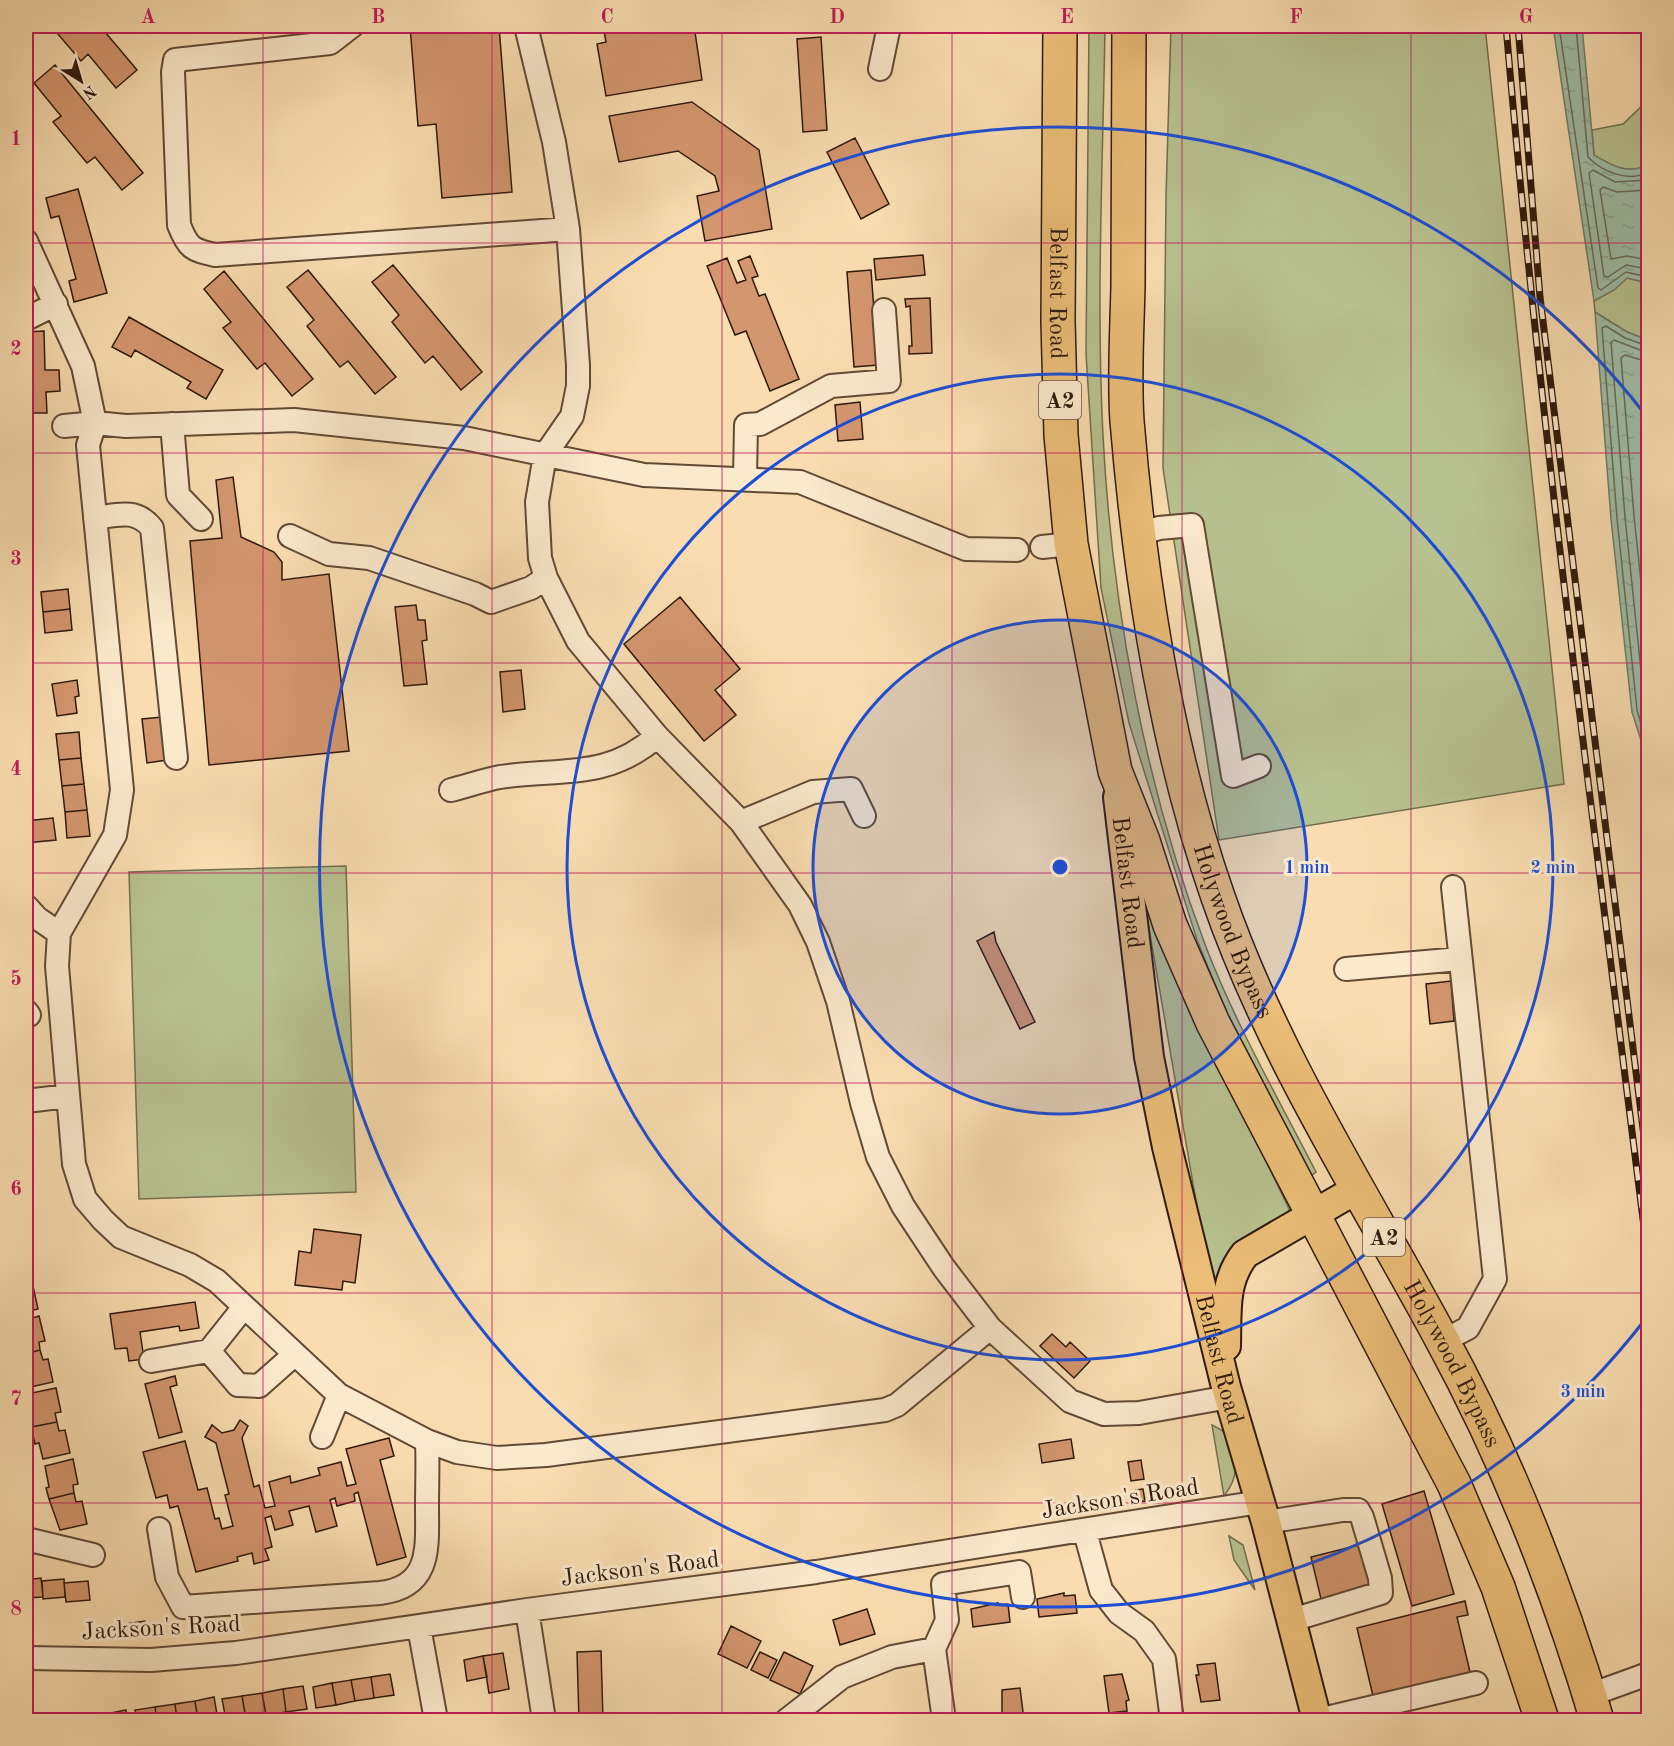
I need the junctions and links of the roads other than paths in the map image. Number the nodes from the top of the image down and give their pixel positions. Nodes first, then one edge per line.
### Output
1 (352, 26) edge
2 (526, 26) edge
3 (889, 26) edge
4 (1060, 26) edge
5 (1129, 26) edge
6 (880, 69) dead end
7 (568, 229) junction
8 (26, 241) edge
9 (56, 304) junction
10 (884, 310) dead end
11 (26, 319) edge
12 (94, 423) junction
13 (172, 424) junction
14 (64, 426) dead end
15 (545, 455) junction
16 (745, 478) junction
17 (95, 519) junction
18 (201, 519) dead end
19 (1140, 534) junction
20 (290, 536) dead end
21 (1017, 550) dead end
22 (546, 578) junction
23 (657, 736) junction
24 (176, 758) dead end
25 (1259, 766) dead end
26 (1115, 771) junction
27 (451, 790) dead end
28 (864, 816) dead end
29 (741, 822) junction
30 (1453, 887) dead end
31 (26, 906) edge
32 (59, 933) junction
33 (1460, 958) junction
34 (1346, 969) dead end
35 (68, 1096) junction
36 (26, 1101) edge
37 (1357, 1190) junction
38 (1315, 1216) junction
39 (244, 1307) junction
40 (990, 1328) junction
41 (1443, 1341) junction
42 (209, 1352) junction
43 (294, 1355) junction
44 (151, 1361) dead end
45 (1227, 1392) junction
46 (339, 1395) junction
47 (322, 1437) dead end
48 (428, 1441) junction
49 (1263, 1512) junction
50 (159, 1529) dead end
51 (1085, 1532) junction
52 (26, 1539) edge
53 (93, 1555) dead end
54 (1023, 1597) dead end
55 (527, 1610) junction
56 (1292, 1620) junction
57 (419, 1627) junction
58 (934, 1649) junction
59 (26, 1658) edge
60 (1648, 1674) edge
61 (1476, 1683) dead end
62 (1594, 1708) edge
63 (436, 1720) edge
64 (544, 1720) edge
65 (787, 1720) edge
66 (944, 1720) edge
67 (1172, 1720) edge
68 (1317, 1720) edge
69 (1542, 1720) edge

1 - 7 street
2 - 7 street
3 - 6 street
4 - 26 highway, Belfast Road / A2
5 - 19 highway, A2
7 - 15 street
8 - 9 street
9 - 11 street
9 - 12 street
10 - 16 street
12 - 13 street
12 - 14 street
12 - 17 street
13 - 15 street
13 - 18 street
15 - 16 street
15 - 22 street
16 - 21 street
17 - 24 street
17 - 32 street
19 - 25 street
19 - 37 highway, Holywood Bypass / A2
20 - 22 street
22 - 23 street
23 - 27 street
23 - 29 street
26 - 38 highway, A2
26 - 45 main road, Belfast Road
28 - 29 street
29 - 40 street
30 - 33 street
31 - 32 street
32 - 35 street
33 - 34 street
33 - 41 street
35 - 36 street
35 - 39 street
37 - 38 main road
37 - 41 highway, Holywood Bypass / A2
38 - 45 main road
38 - 69 highway, A2
39 - 42 street
39 - 43 street
40 - 45 street
40 - 48 street
41 - 62 highway, Holywood Bypass / A2
42 - 43 street
42 - 44 street
43 - 46 street
45 - 49 main road, Belfast Road
46 - 47 street
46 - 48 street
48 - 50 street
49 - 51 street, Jackson's Road
49 - 56 main road, Belfast Road
49 - 56 street, Jackson's Road
51 - 55 street, Jackson's Road
51 - 67 street
52 - 53 street
54 - 58 street
55 - 57 street, Jackson's Road
55 - 64 street
56 - 68 main road, Belfast Road
57 - 59 street, Jackson's Road
57 - 63 street
58 - 65 street
58 - 66 street
60 - 62 street
61 - 68 street

